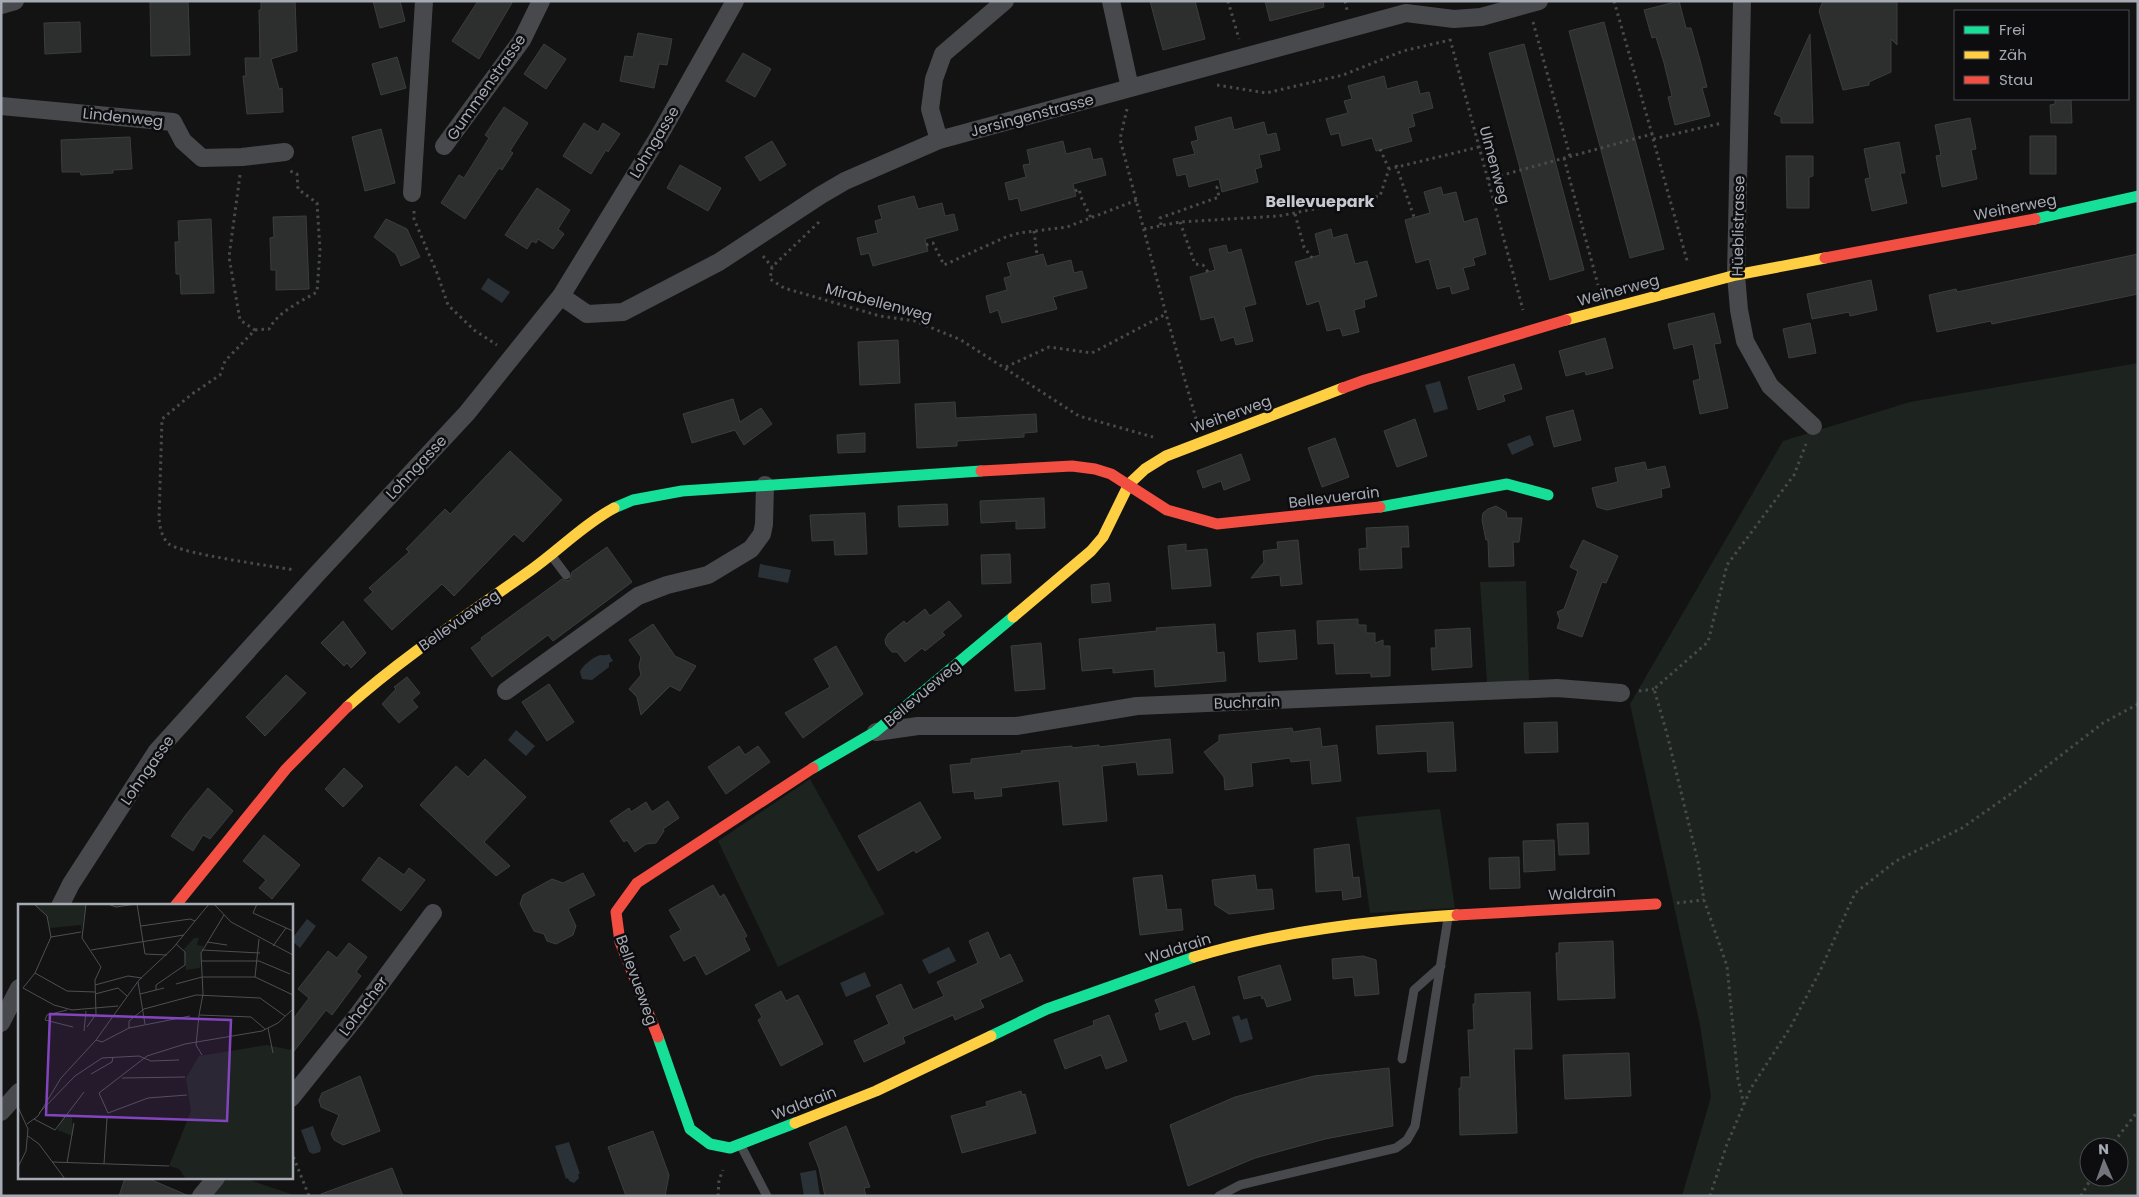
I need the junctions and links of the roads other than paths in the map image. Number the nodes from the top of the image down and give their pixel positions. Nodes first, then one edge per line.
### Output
1 (15, 1) edge
2 (424, 1) edge
3 (541, 1) edge
4 (735, 1) edge
5 (1005, 1) edge
6 (1111, 1) edge
7 (1742, 1) edge
8 (1, 5) edge
9 (1536, 9) edge
10 (1130, 88) junction
11 (1, 106) edge
12 (939, 140) junction
13 (444, 146) dead end
14 (286, 152) road end
15 (412, 193) road end
16 (2138, 196) edge
17 (1736, 275) junction
18 (561, 296) junction
19 (1813, 426) road end
20 (1128, 484) junction
21 (765, 486) junction
22 (1548, 495) dead end
23 (551, 555) junction
24 (566, 575) dead end
25 (506, 691) dead end
26 (1621, 693) dead end
27 (875, 732) junction
28 (61, 904) edge
29 (177, 904) edge
30 (1656, 904) dead end
31 (433, 913) dead end
32 (1448, 916) junction
33 (1441, 966) junction
34 (18, 990) edge
35 (1, 1023) edge
36 (1402, 1059) dead end
37 (18, 1093) edge
38 (292, 1097) edge
39 (1, 1112) edge
40 (740, 1144) junction
41 (214, 1180) edge
42 (201, 1196) edge
43 (767, 1196) edge
44 (1219, 1196) edge

1 - 8 street
2 - 15 street
3 - 13 street, Gummenstrasse
4 - 18 street, Lohngasse
5 - 12 street
6 - 10 street
7 - 17 street, Hüeblistrasse
9 - 10 street, Jersingenstrasse
10 - 12 street, Jersingenstrasse
11 - 14 street, Lindenweg
12 - 18 street, Jersingenstrasse
16 - 17 street, Weiherweg
17 - 19 street, Hüeblistrasse
17 - 20 street, Weiherweg
18 - 28 street, Lohngasse
20 - 21 street, Bellevueweg
20 - 22 street, Bellevuerain
20 - 27 street, Bellevueweg
21 - 23 street, Bellevueweg
21 - 25 street
23 - 24 lane
23 - 29 street, Bellevueweg
26 - 27 street, Buchrain
27 - 40 street, Bellevueweg
30 - 32 street, Waldrain
31 - 38 street, Lohacher
32 - 33 lane
32 - 40 street, Waldrain
33 - 36 lane
33 - 44 lane
34 - 35 street
37 - 39 street
40 - 43 lane
41 - 42 street

